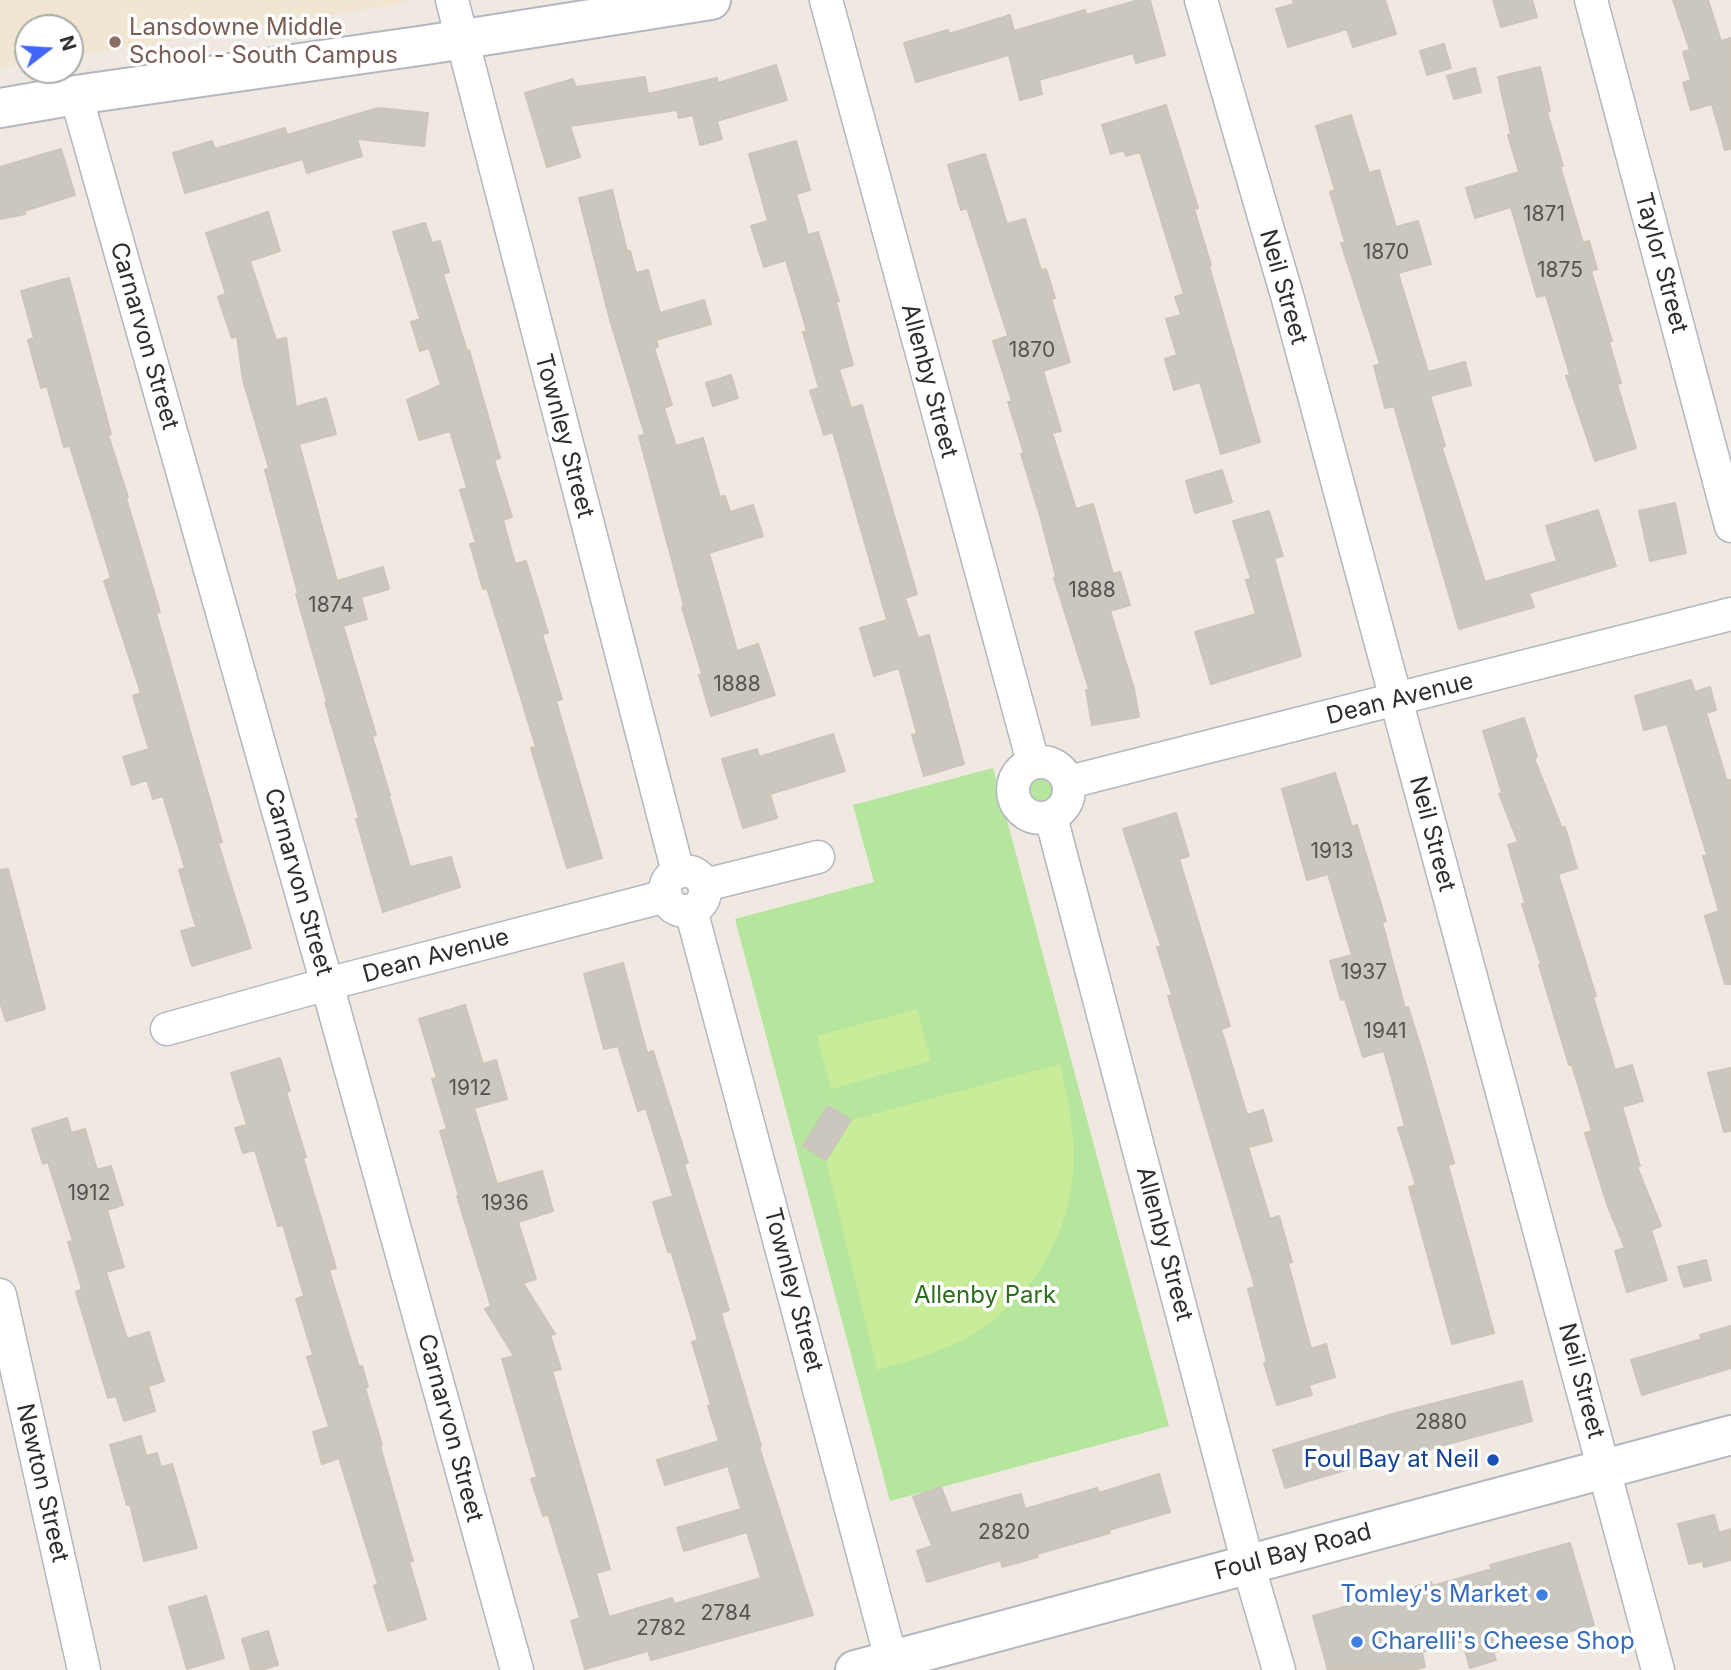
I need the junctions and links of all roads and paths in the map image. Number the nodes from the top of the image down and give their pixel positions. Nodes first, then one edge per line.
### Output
1 (452, 0) edge
2 (710, 0) edge
3 (826, 0) edge
4 (1202, 0) edge
5 (1591, 0) edge
6 (461, 40) junction
7 (76, 95) junction
8 (0, 108) edge
9 (1731, 526) edge
10 (1731, 614) edge
11 (1395, 701) junction
12 (1033, 762) junction
13 (1069, 782) junction
14 (1051, 817) junction
15 (818, 857) dead end
16 (685, 891) junction
17 (327, 984) junction
18 (167, 1029) dead end
19 (0, 1295) edge
20 (1731, 1435) edge
21 (1605, 1469) junction
22 (1248, 1564) junction
23 (893, 1665) edge
24 (84, 1670) edge
25 (516, 1670) edge
26 (855, 1670) edge
27 (1279, 1670) edge
28 (1658, 1670) edge

1 - 6 street, Townley Street
2 - 6 main road
3 - 12 street, Allenby Street
4 - 11 street, Neil Street
5 - 9 street, Taylor Street
6 - 7 main road
6 - 16 street, Townley Street
7 - 8 main road
7 - 17 street, Carnarvon Street
10 - 11 street, Dean Avenue
11 - 13 street, Dean Avenue
11 - 21 street, Neil Street
12 - 13 street
12 - 14 street
13 - 14 street
14 - 22 street, Allenby Street
15 - 16 street, Dean Avenue
16 - 17 street, Dean Avenue
16 - 23 street, Townley Street
17 - 18 street, Dean Avenue
17 - 25 street, Carnarvon Street
19 - 24 street, Newton Street
20 - 21 main road, Foul Bay Road
21 - 22 main road, Foul Bay Road
21 - 28 street, Neil Street
22 - 23 main road, Foul Bay Road
22 - 27 street, Allenby Street
23 - 26 main road, Foul Bay Road

